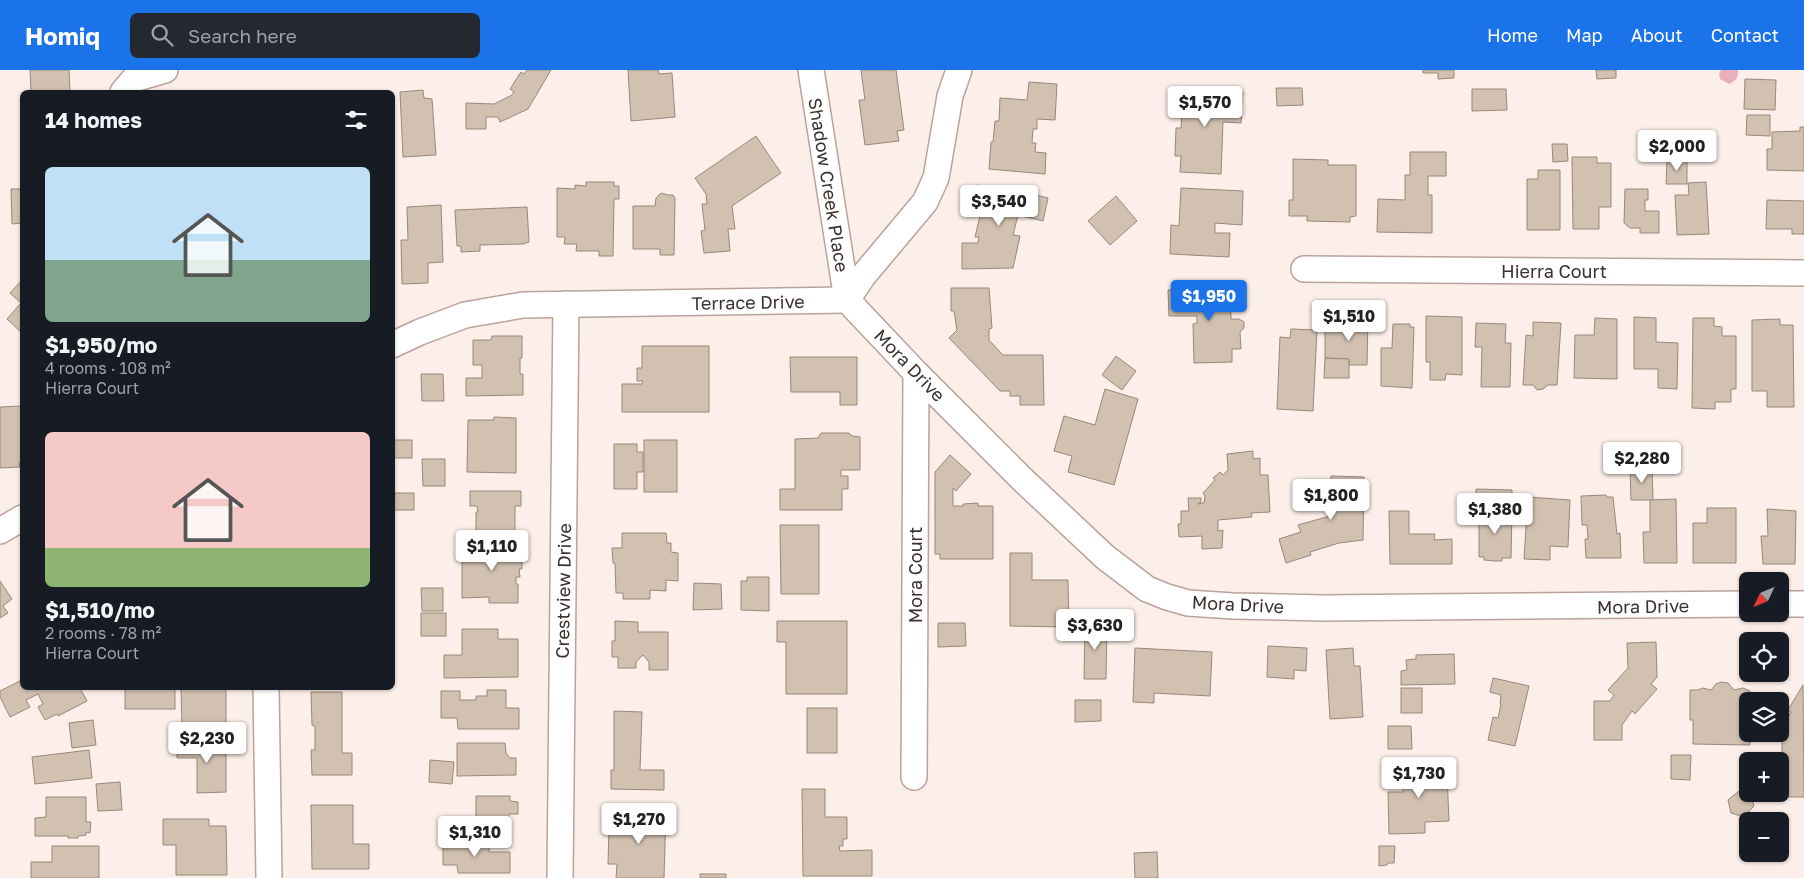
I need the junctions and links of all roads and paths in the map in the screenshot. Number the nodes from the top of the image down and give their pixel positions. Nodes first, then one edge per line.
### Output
1 (165, 70) edge
2 (811, 70) edge
3 (959, 70) edge
4 (125, 90) edge
5 (1304, 269) dead end
6 (1804, 273) edge
7 (847, 300) junction
8 (566, 304) junction
9 (395, 344) edge
10 (916, 373) junction
11 (20, 519) edge
12 (0, 531) edge
13 (1739, 604) edge
14 (1789, 604) edge
15 (1804, 604) edge
16 (266, 690) edge
17 (914, 777) dead end
18 (269, 878) edge
19 (560, 878) edge

1 - 4 street
2 - 7 street, Shadow Creek Place
3 - 7 street
5 - 6 street, Hierra Court
7 - 8 street, Terrace Drive
7 - 10 street, Mora Drive
8 - 9 street, Terrace Drive
8 - 19 street, Crestview Drive
10 - 13 street, Mora Drive
10 - 17 street, Mora Court
11 - 12 street
14 - 15 street
16 - 18 street

